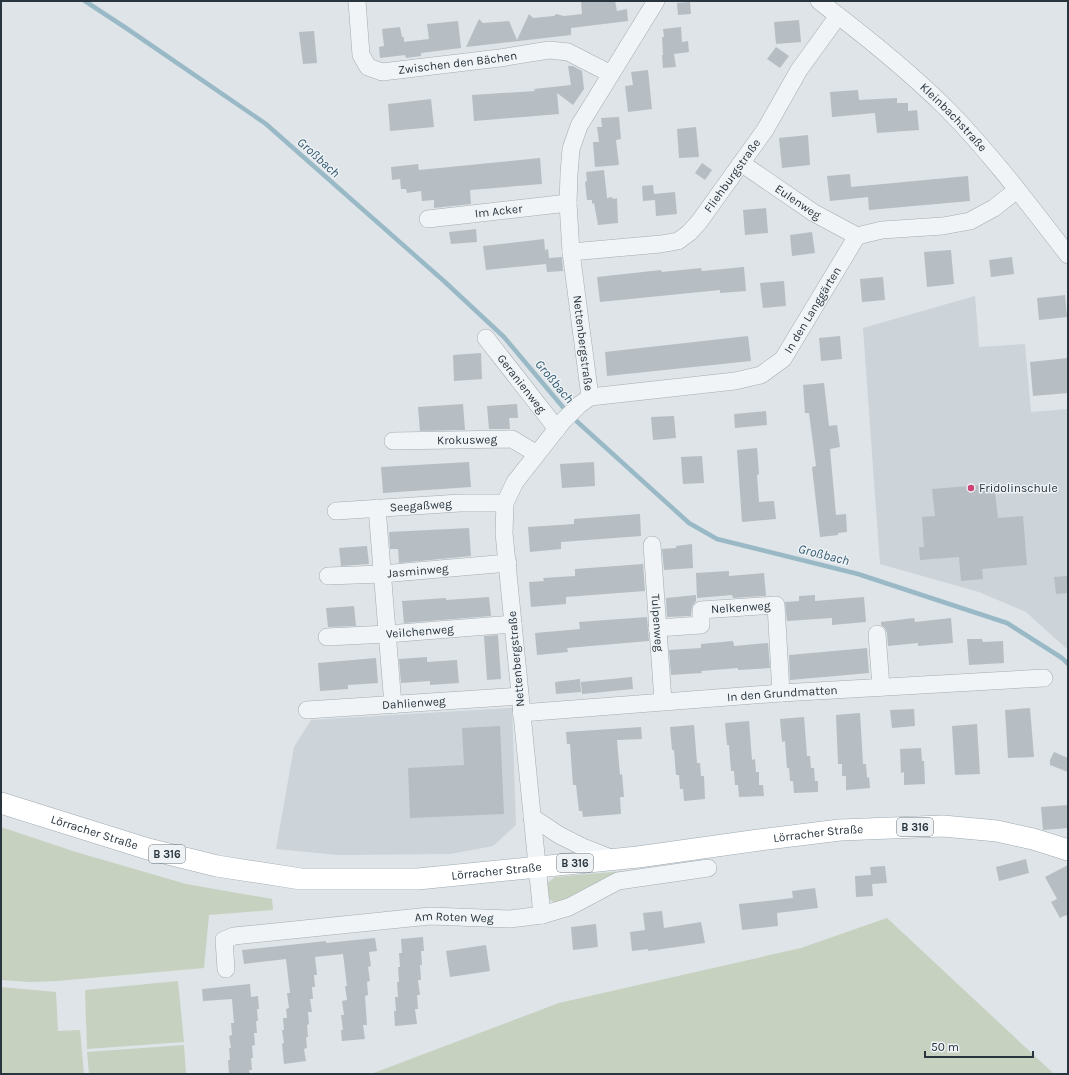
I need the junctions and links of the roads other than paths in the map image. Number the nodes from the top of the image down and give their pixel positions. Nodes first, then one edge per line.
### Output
1 (356, 1) edge
2 (656, 1) edge
3 (818, 1) edge
4 (838, 16) junction
5 (611, 74) junction
6 (741, 163) junction
7 (1017, 190) junction
8 (568, 203) junction
9 (428, 219) dead end
10 (857, 236) junction
11 (571, 252) junction
12 (1068, 255) edge
13 (486, 338) dead end
14 (585, 401) junction
15 (560, 425) junction
16 (393, 441) dead end
17 (537, 454) junction
18 (505, 503) junction
19 (377, 508) junction
20 (336, 511) dead end
21 (652, 545) dead end
22 (508, 563) junction
23 (382, 574) junction
24 (328, 576) dead end
25 (513, 624) junction
26 (657, 628) junction
27 (386, 634) junction
28 (876, 634) dead end
29 (327, 637) dead end
30 (1044, 678) dead end
31 (881, 687) junction
32 (780, 693) junction
33 (520, 696) junction
34 (663, 702) junction
35 (393, 705) junction
36 (307, 710) dead end
37 (521, 713) junction
38 (1, 803) edge
39 (532, 817) junction
40 (1068, 850) edge
41 (614, 859) junction
42 (536, 867) junction
43 (708, 868) dead end
44 (542, 915) junction
45 (226, 969) dead end

1 - 5 street, Zwischen den Bächen
2 - 5 street, Nettenbergstraße
3 - 4 street, Kleinbachstraße
4 - 6 street, Fliehburgstraße
4 - 7 street, Kleinbachstraße
5 - 8 street, Nettenbergstraße
6 - 10 street, Eulenweg
6 - 11 street, Fliehburgstraße
7 - 10 street
7 - 12 street, Kleinbachstraße
8 - 9 street, Im Acker
8 - 11 street, Nettenbergstraße
10 - 14 street, In den Langgärten
11 - 14 street, Nettenbergstraße
13 - 15 street, Geranienweg
14 - 15 street, Nettenbergstraße
15 - 17 street, Nettenbergstraße
16 - 17 street, Krokusweg
17 - 18 street, Nettenbergstraße
18 - 19 street, Seegaßweg
18 - 22 street, Nettenbergstraße
19 - 20 street, Seegaßweg
19 - 23 street
21 - 26 street, Tulpenweg
22 - 23 street, Jasminweg
22 - 25 street, Nettenbergstraße
23 - 24 street, Jasminweg
23 - 27 street
25 - 27 street, Veilchenweg
25 - 33 street, Nettenbergstraße
26 - 32 street, Nelkenweg
26 - 34 street, Tulpenweg
27 - 29 street, Veilchenweg
27 - 35 street
28 - 31 street
30 - 31 street, In den Grundmatten
31 - 32 street, In den Grundmatten
32 - 34 street, In den Grundmatten
33 - 35 street, Dahlienweg
33 - 37 street, Nettenbergstraße
34 - 37 street, In den Grundmatten
35 - 36 street, Dahlienweg
37 - 39 street, Nettenbergstraße
38 - 42 main road, Lörracher Straße / B 316
39 - 41 street
39 - 42 street, Nettenbergstraße
40 - 41 main road, Lörracher Straße / B 316
41 - 42 main road, Lörracher Straße / B 316
42 - 44 street, Nettenbergstraße
43 - 44 street, Am Roten Weg
44 - 45 street, Am Roten Weg

